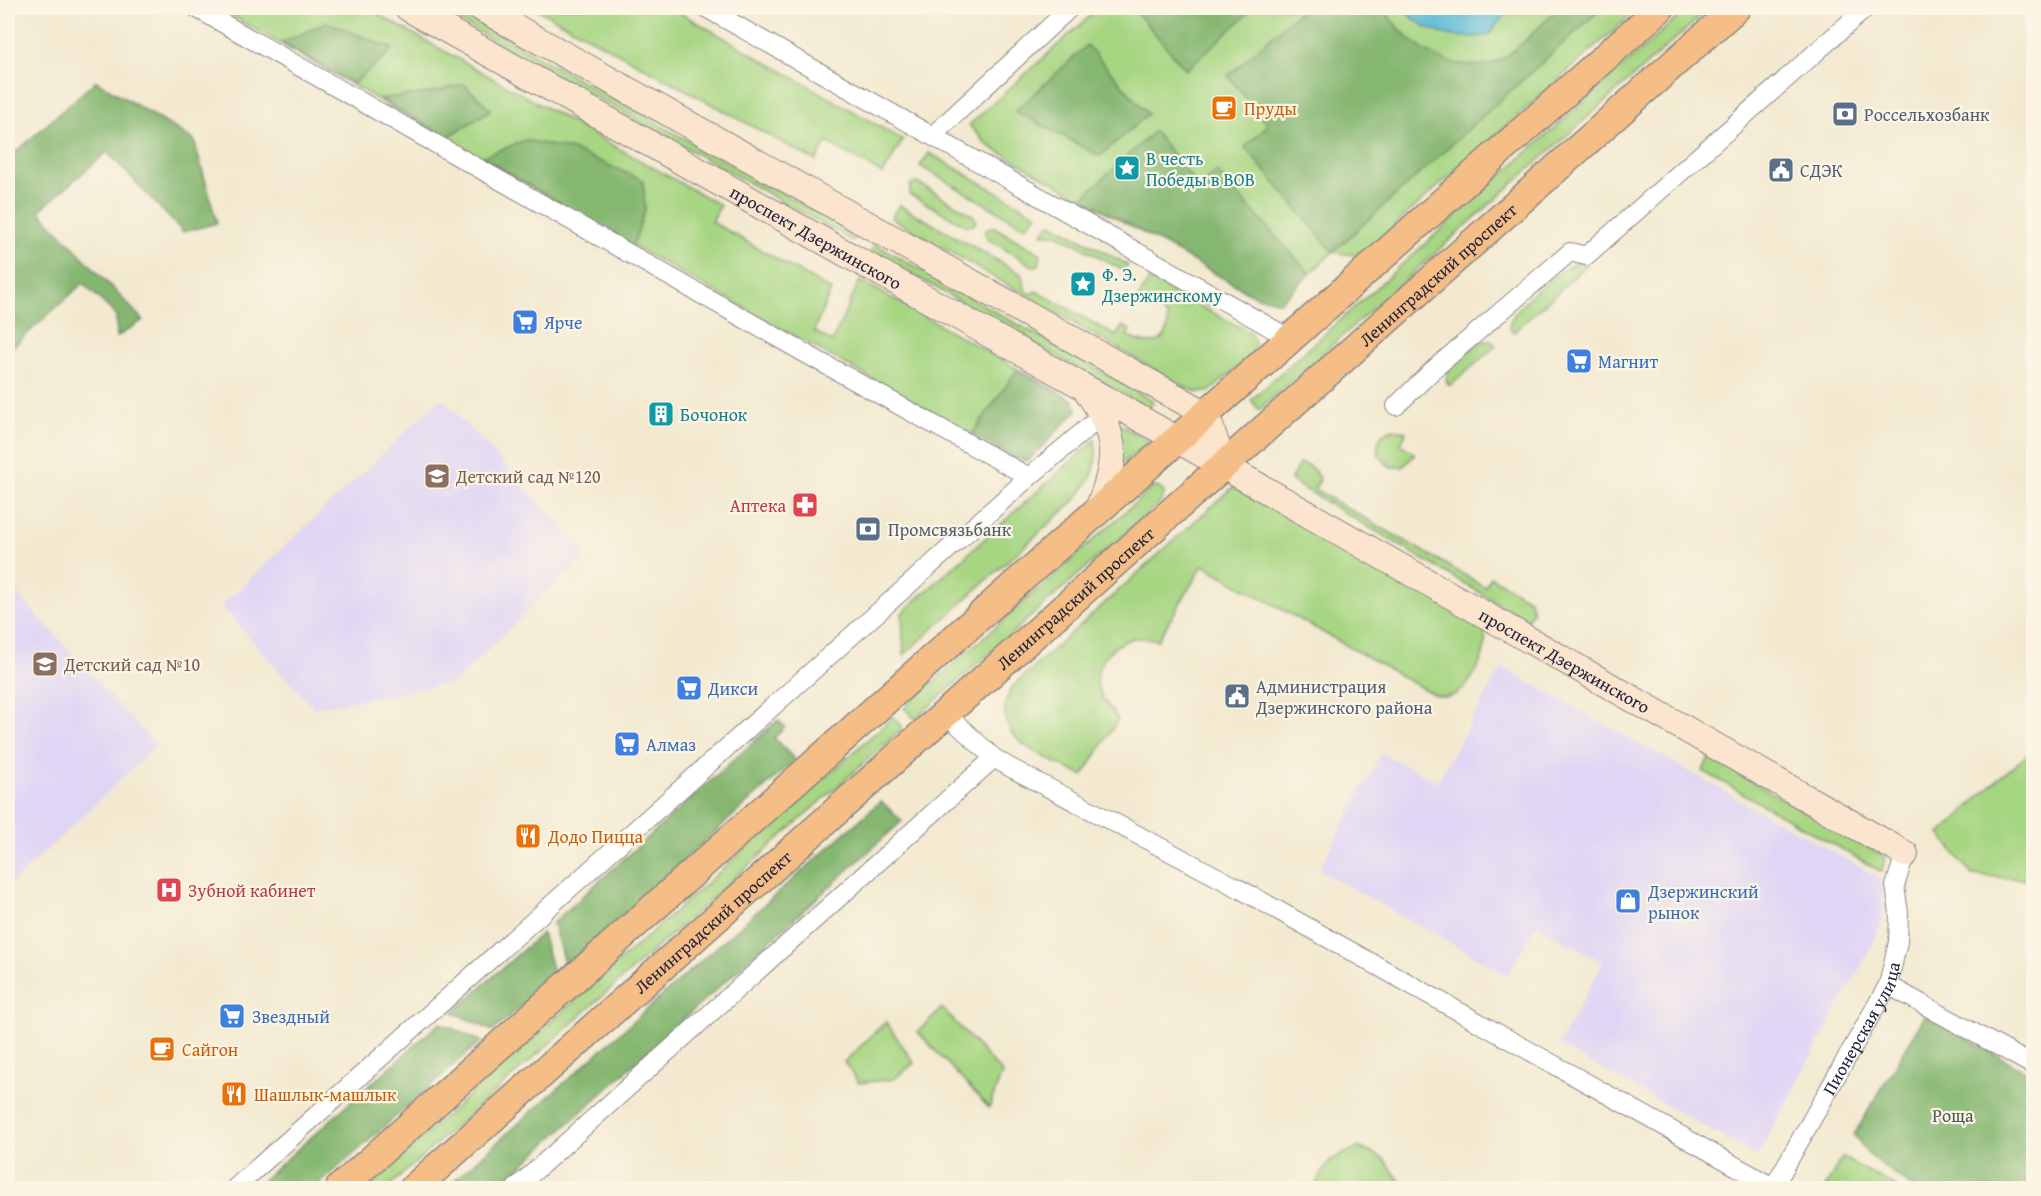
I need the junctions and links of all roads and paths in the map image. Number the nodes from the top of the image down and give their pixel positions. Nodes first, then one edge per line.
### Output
1 (196, 8) edge
2 (408, 8) edge
3 (481, 8) edge
4 (706, 8) edge
5 (1070, 8) edge
6 (1660, 8) edge
7 (1736, 8) edge
8 (1866, 8) edge
9 (932, 136) junction
10 (1289, 338) junction
11 (1085, 388) junction
12 (1396, 406) dead end
13 (1104, 414) junction
14 (1206, 414) junction
15 (1178, 440) junction
16 (1224, 467) junction
17 (1029, 477) junction
18 (1096, 511) junction
19 (946, 714) junction
20 (994, 758) junction
21 (1905, 854) joint
22 (1888, 985) junction
23 (2034, 1066) edge
24 (235, 1188) edge
25 (340, 1188) edge
26 (414, 1188) edge
27 (516, 1188) edge
28 (1773, 1188) edge

1 - 17 street
2 - 11 main road, проспект Дзержинского
3 - 14 main road, проспект Дзержинского
4 - 9 street
5 - 9 street
6 - 10 main road
7 - 16 main road, Ленинградский проспект
8 - 12 street
9 - 10 street
10 - 14 main road
11 - 13 main road
11 - 15 main road, проспект Дзержинского
13 - 17 street
13 - 18 main road
14 - 15 main road
14 - 16 main road
15 - 16 main road, проспект Дзержинского
15 - 18 main road
16 - 19 main road, Ленинградский проспект
16 - 21 main road, проспект Дзержинского
17 - 24 street
18 - 25 main road
19 - 20 street
19 - 26 main road, Ленинградский проспект
20 - 27 street
20 - 28 street
21 - 22 street, Пионерская улица
22 - 23 street
22 - 28 street, Пионерская улица

